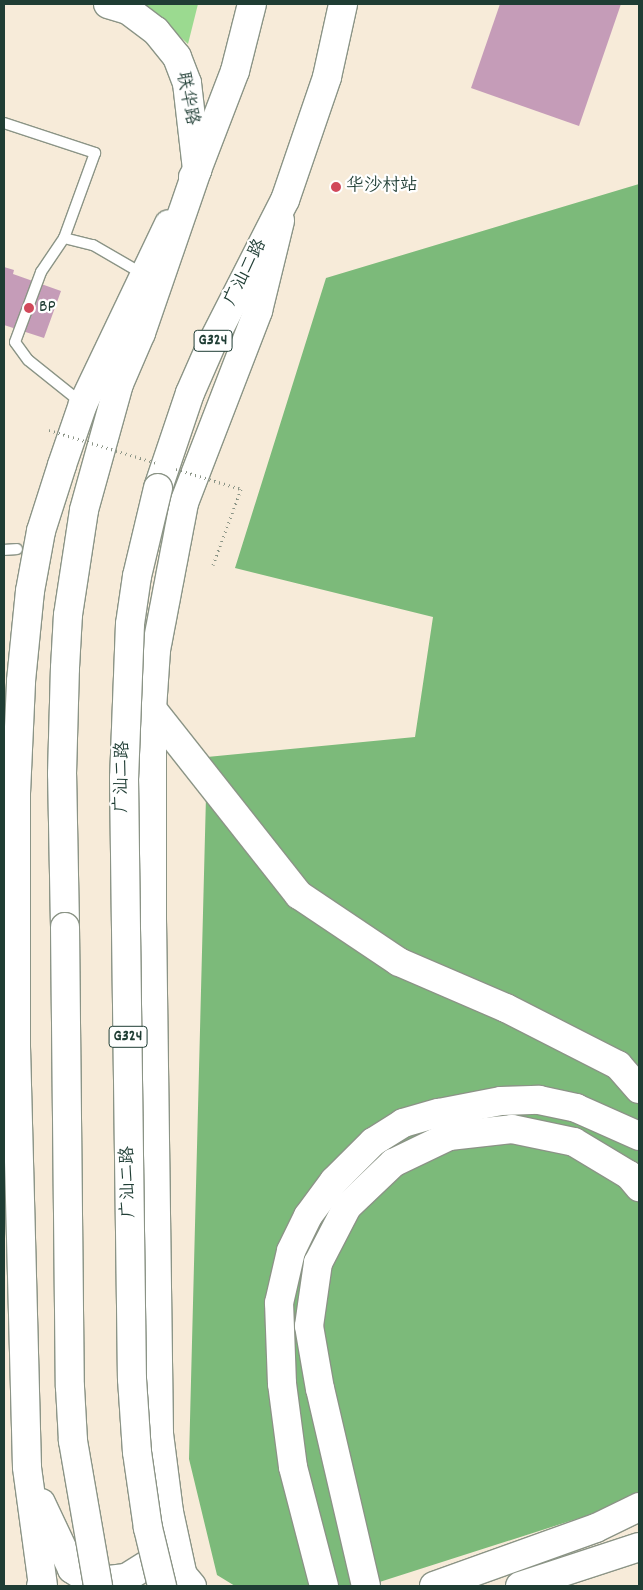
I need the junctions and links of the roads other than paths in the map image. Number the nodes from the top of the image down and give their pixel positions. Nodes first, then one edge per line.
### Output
1 (108, 4) edge
2 (252, 4) edge
3 (343, 4) edge
4 (4, 123) edge
5 (197, 170) junction
6 (285, 200) junction
7 (64, 238) junction
8 (144, 274) junction
9 (83, 404) junction
10 (17, 549) dead end
11 (4, 550) edge
12 (24, 653) junction
13 (4, 679) edge
14 (152, 709) junction
15 (4, 758) edge
16 (16, 793) junction
17 (639, 1088) edge
18 (639, 1136) edge
19 (639, 1187) edge
20 (27, 1467) junction
21 (639, 1507) edge
22 (169, 1512) junction
23 (639, 1547) edge
24 (180, 1583) edge
25 (42, 1585) edge
26 (98, 1586) edge
27 (324, 1586) edge
28 (366, 1586) edge
29 (434, 1586) edge
30 (520, 1586) edge

1 - 5 main road, 联华路
2 - 5 main road
3 - 6 main road, 广汕二路 / G324
4 - 7 lane
5 - 8 main road
5 - 26 main road, bridge
6 - 14 main road
6 - 24 main road, 广汕二路 / G324, bridge
7 - 8 lane
7 - 9 lane
8 - 9 main road
9 - 12 main road
10 - 11 lane
12 - 13 main road
12 - 16 main road
14 - 17 main road
14 - 22 main road
15 - 16 main road
16 - 20 main road
18 - 27 main road
19 - 28 main road
20 - 22 main road
20 - 25 main road
21 - 29 main road
22 - 24 main road
23 - 30 main road

